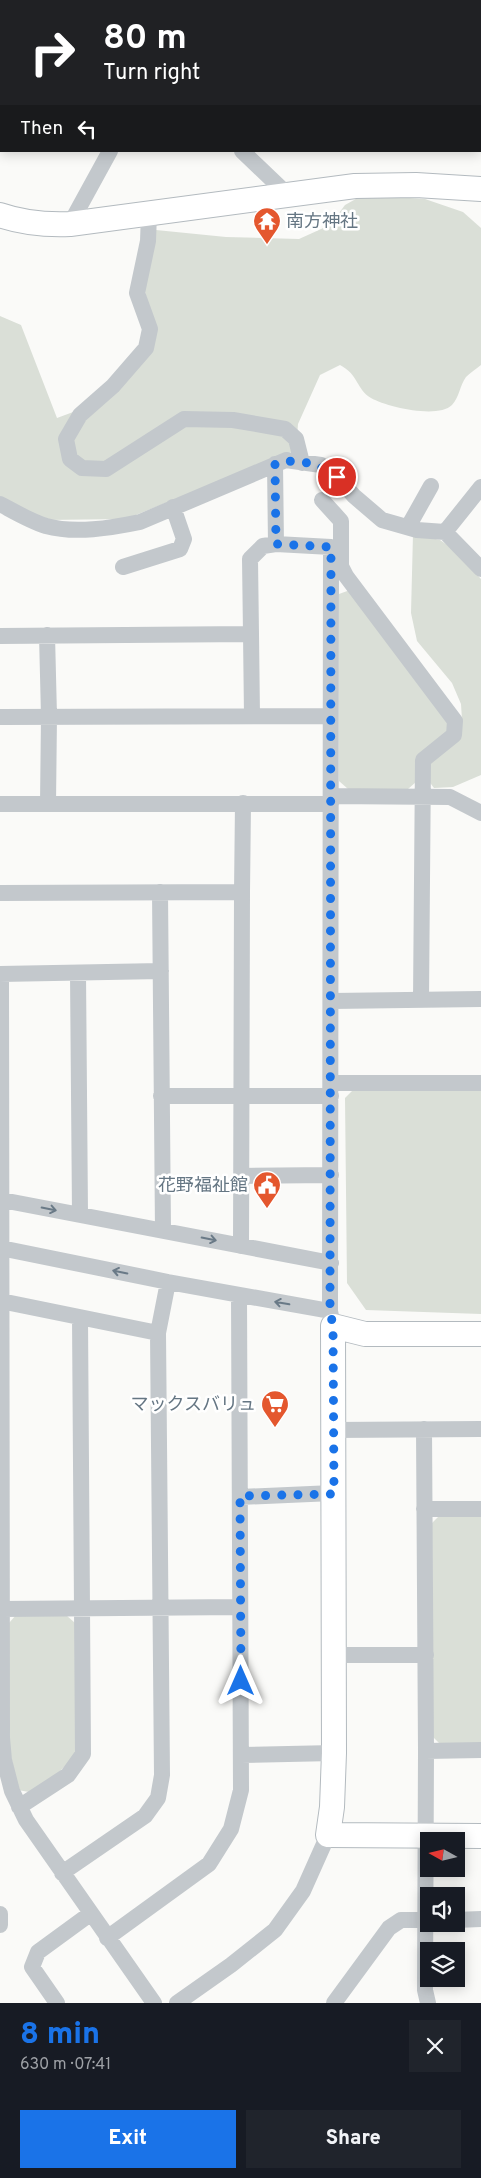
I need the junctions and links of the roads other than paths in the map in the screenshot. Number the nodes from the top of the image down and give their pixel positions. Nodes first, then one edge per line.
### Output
1 (109, 152) edge
2 (243, 152) edge
3 (481, 189) edge
4 (286, 194) junction
5 (0, 214) edge
6 (149, 214) junction
7 (70, 224) junction
8 (302, 463) junction
9 (275, 464) junction
10 (431, 486) dead end
11 (481, 487) edge
12 (322, 500) dead end
13 (0, 504) edge
14 (173, 507) junction
15 (408, 527) junction
16 (445, 532) junction
17 (276, 544) junction
18 (331, 547) junction
19 (341, 566) junction
20 (123, 567) dead end
21 (481, 569) edge
22 (251, 634) junction
23 (0, 636) edge
24 (47, 636) junction
25 (49, 716) junction
26 (252, 716) junction
27 (330, 716) junction
28 (0, 717) edge
29 (422, 795) junction
30 (331, 800) junction
31 (242, 803) junction
32 (0, 804) edge
33 (48, 804) junction
34 (481, 814) edge
35 (160, 892) junction
36 (242, 892) junction
37 (0, 894) edge
38 (161, 971) junction
39 (78, 973) junction
40 (1, 974) edge
41 (481, 999) edge
42 (422, 1000) junction
43 (332, 1002) junction
44 (0, 1054) edge
45 (481, 1083) edge
46 (331, 1090) junction
47 (162, 1096) junction
48 (242, 1096) junction
49 (331, 1175) junction
50 (241, 1176) junction
51 (2, 1200) junction
52 (80, 1214) junction
53 (162, 1230) junction
54 (241, 1246) junction
55 (1, 1248) edge
56 (331, 1263) junction
57 (168, 1282) junction
58 (239, 1295) junction
59 (1, 1302) edge
60 (80, 1318) junction
61 (331, 1319) junction
62 (158, 1333) junction
63 (481, 1334) edge
64 (1, 1384) edge
65 (424, 1429) junction
66 (481, 1429) edge
67 (333, 1430) junction
68 (334, 1494) junction
69 (240, 1496) junction
70 (481, 1509) edge
71 (424, 1510) junction
72 (162, 1607) junction
73 (240, 1607) junction
74 (2, 1608) junction
75 (82, 1608) junction
76 (426, 1654) junction
77 (334, 1655) junction
78 (1, 1701) edge
79 (481, 1750) edge
80 (426, 1751) junction
81 (334, 1753) junction
82 (241, 1755) junction
83 (19, 1807) junction
84 (426, 1832) edge
85 (328, 1836) junction
86 (420, 1836) edge
87 (465, 1836) edge
88 (481, 1836) edge
89 (62, 1873) junction
90 (0, 1914) edge
91 (90, 1914) junction
92 (420, 1920) edge
93 (465, 1920) edge
94 (481, 1920) edge
95 (0, 1925) edge
96 (427, 1932) edge
97 (108, 1938) junction
98 (57, 2003) edge
99 (154, 2003) edge
100 (177, 2003) edge
101 (334, 2003) edge
102 (428, 2003) edge

1 - 7 street
2 - 4 street
3 - 4 street
4 - 6 street
5 - 7 street
6 - 7 street
6 - 8 street
8 - 9 street
8 - 15 street
9 - 14 street
9 - 17 street
10 - 15 street
11 - 16 street
12 - 19 street
13 - 14 street
14 - 20 street
15 - 16 street
16 - 21 street
17 - 18 street
17 - 22 street
18 - 19 street
18 - 27 street
19 - 29 street
22 - 24 street
22 - 26 street
23 - 24 street
24 - 25 street
25 - 26 street
25 - 28 street
25 - 33 street
26 - 27 street
27 - 30 street
29 - 30 street
29 - 34 street
29 - 42 street
30 - 31 street
30 - 43 street
31 - 33 street
31 - 36 street
32 - 33 street
35 - 36 street
35 - 37 street
35 - 38 street
36 - 48 street
38 - 39 street
38 - 47 street
39 - 40 street
39 - 52 street
40 - 44 street
41 - 42 street
42 - 43 street
43 - 46 street
44 - 51 street
45 - 46 street
46 - 48 street
46 - 49 street
47 - 48 street
47 - 53 street
48 - 50 street
49 - 50 street
49 - 56 street
50 - 54 street
51 -> 52 street
51 - 55 street
52 - 53 street
53 -> 54 street
54 - 56 street
57 -> 55 street
55 - 59 street
56 - 61 street
57 - 58 street
57 - 62 street
61 -> 58 street
58 - 69 street
59 - 60 street
59 - 64 street
60 - 62 street
60 - 75 street
61 - 63 street
61 - 67 street
62 - 72 street
64 - 74 street
65 - 66 street
65 - 67 street
65 - 71 street
67 - 68 street
68 - 69 street
68 - 77 street
69 - 73 street
70 - 71 street
71 - 76 street
72 - 73 street
72 - 75 street
72 - 89 street
73 - 82 street
74 - 75 street
74 - 78 street
75 - 83 street
76 - 77 street
76 - 80 street
77 - 81 street
78 - 83 street
79 - 80 street
80 - 84 street
81 - 82 street
81 - 85 street
82 - 97 street
83 - 89 street
85 - 86 street
85 - 100 street
87 - 88 street
89 - 91 street
90 - 95 street
91 - 97 street
91 - 98 street
92 - 101 street
93 - 94 street
96 - 102 street
97 - 99 street

